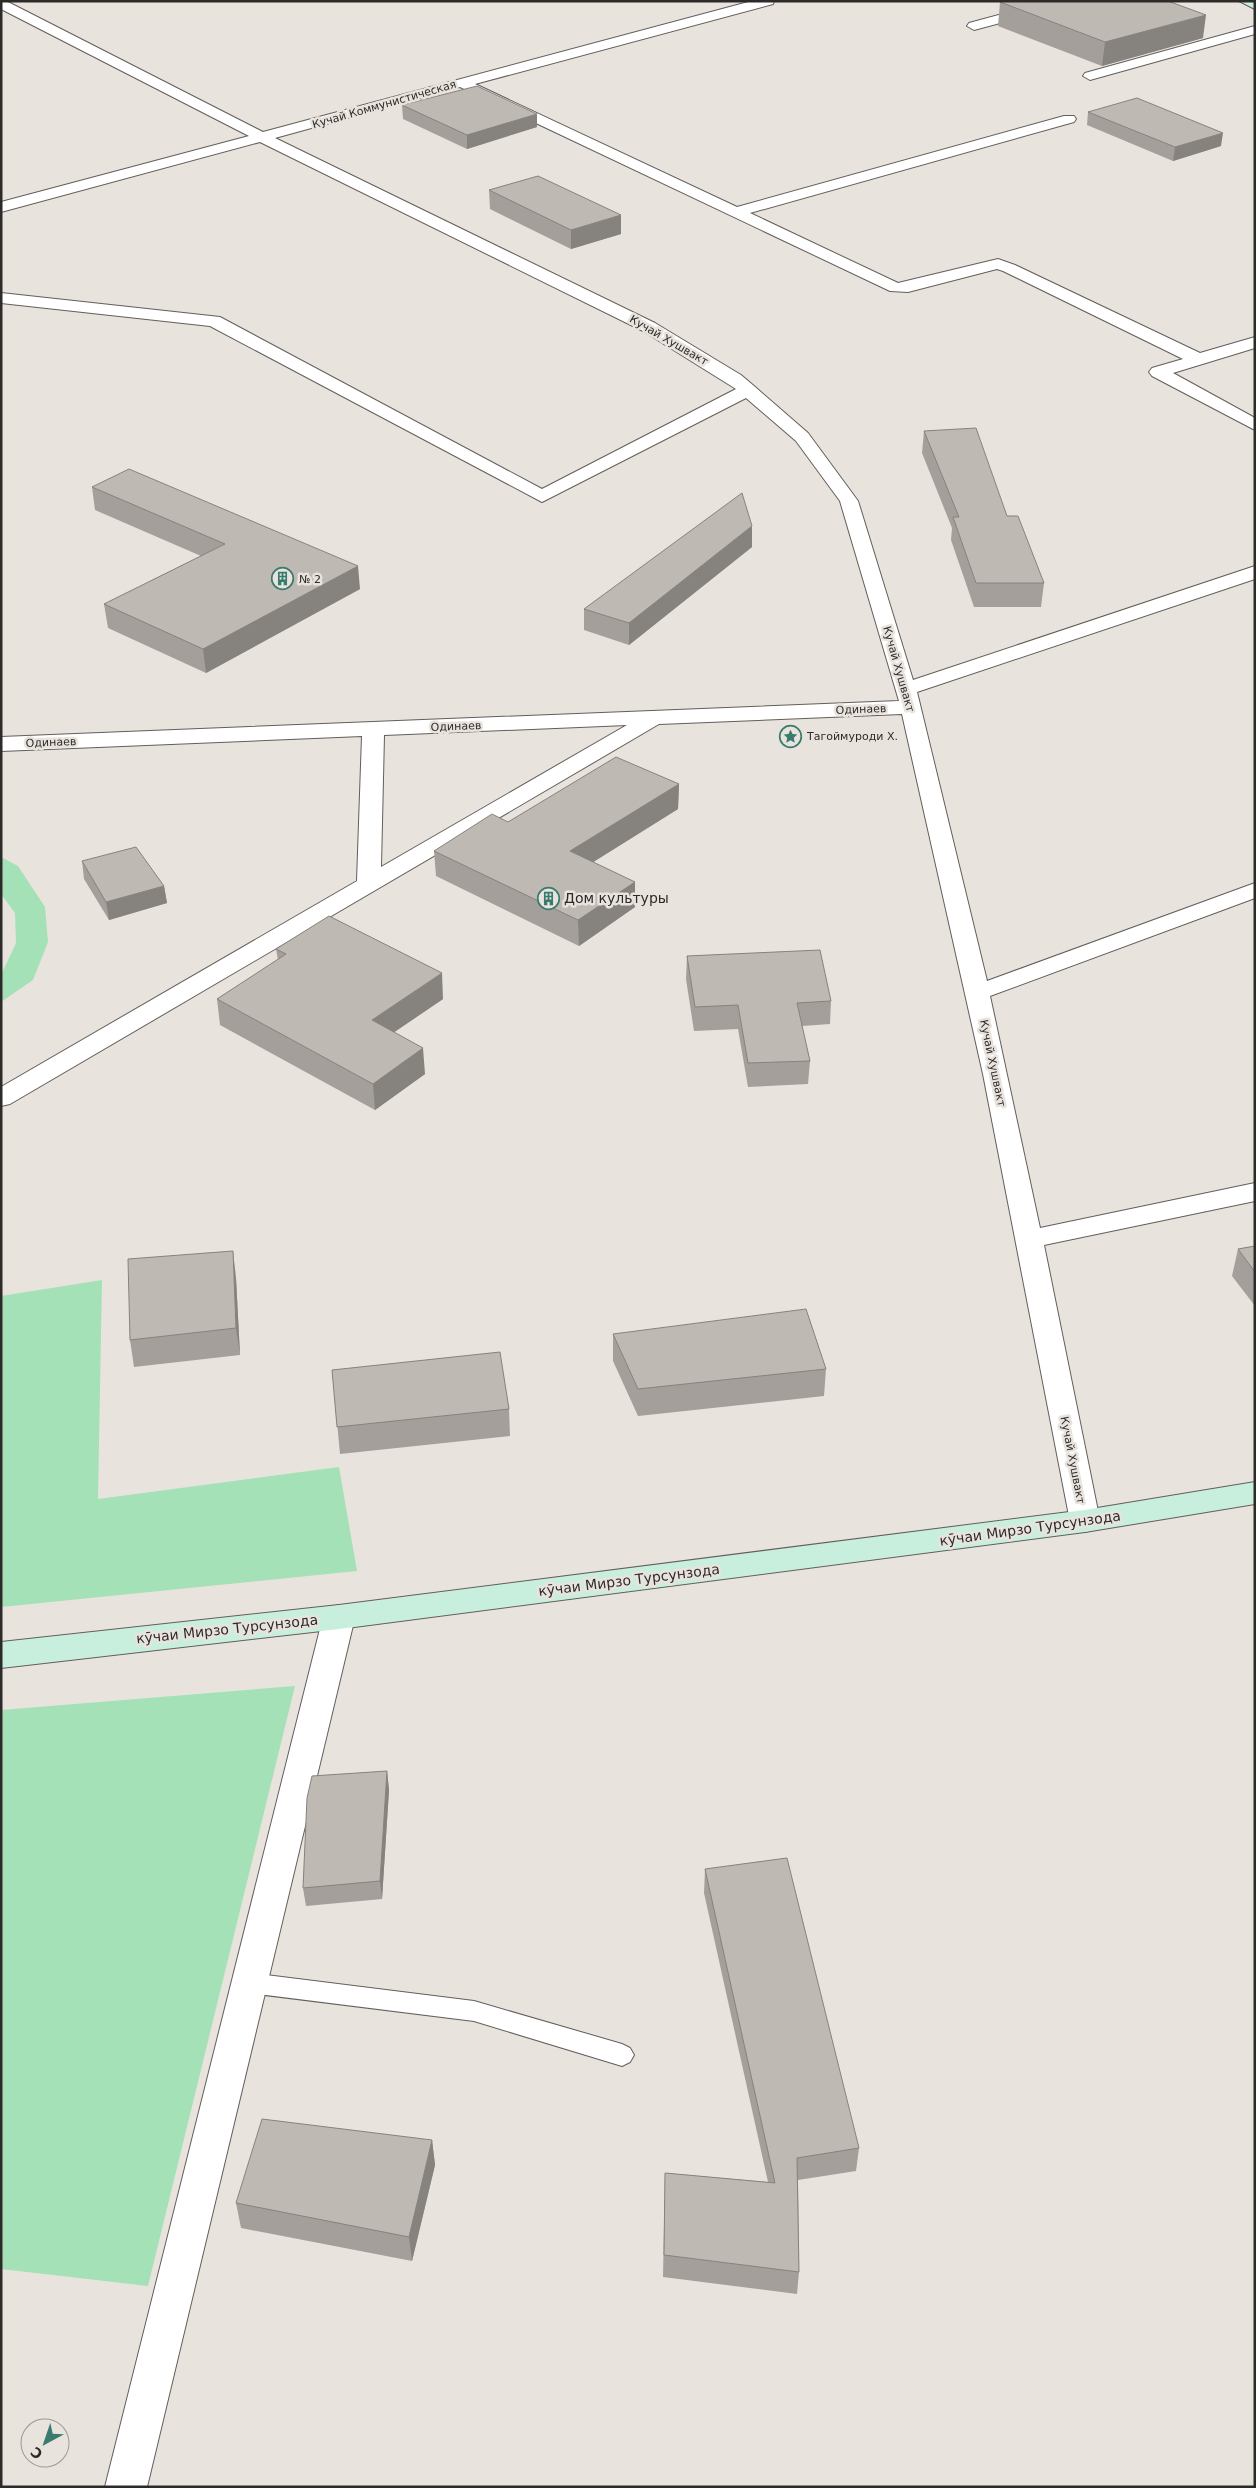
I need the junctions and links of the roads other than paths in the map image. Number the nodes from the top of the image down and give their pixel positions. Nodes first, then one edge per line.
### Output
1 (768, 1) edge
2 (1066, 1) edge
3 (1245, 1) edge
4 (1, 4) edge
5 (1255, 5) edge
6 (974, 26) dead end
7 (1255, 30) edge
8 (1090, 76) dead end
9 (460, 82) junction
10 (1069, 119) dead end
11 (264, 138) junction
12 (1, 207) edge
13 (736, 212) junction
14 (1, 298) edge
15 (1255, 342) edge
16 (1198, 359) junction
17 (748, 390) junction
18 (1255, 425) edge
19 (1255, 572) edge
20 (908, 698) junction
21 (654, 718) junction
22 (373, 729) junction
23 (1, 744) edge
24 (369, 884) junction
25 (1255, 890) edge
26 (977, 993) junction
27 (1, 1098) edge
28 (1255, 1192) edge
29 (1029, 1239) junction
30 (1255, 1493) edge
31 (1085, 1521) junction
32 (340, 1617) junction
33 (1, 1654) edge
34 (249, 1983) junction
35 (622, 2055) dead end
36 (126, 2487) edge

1 - 9 street, Кучай Коммунистическая
2 - 6 street
3 - 5 street
4 - 11 street, Кучай Хушвакт
7 - 8 street
9 - 11 street, Кучай Коммунистическая
9 - 13 street
10 - 13 street
11 - 12 street, Кучай Коммунистическая
11 - 17 street, Кучай Хушвакт
13 - 16 street
14 - 17 street
15 - 16 street
16 - 18 street
17 - 20 street, Кучай Хушвакт
19 - 20 street, Одинаев
20 - 21 street, Одинаев
20 - 26 street, Кучай Хушвакт
21 - 22 street, Одинаев
21 - 24 street
22 - 23 street, Одинаев
22 - 24 street
24 - 27 street
25 - 26 street
26 - 29 street, Кучай Хушвакт
28 - 29 street
29 - 31 street, Кучай Хушвакт
30 - 31 street, кӯчаи Мирзо Турсунзода
31 - 32 street, кӯчаи Мирзо Турсунзода
32 - 33 street, кӯчаи Мирзо Турсунзода
32 - 34 street
34 - 35 lane
34 - 36 street

